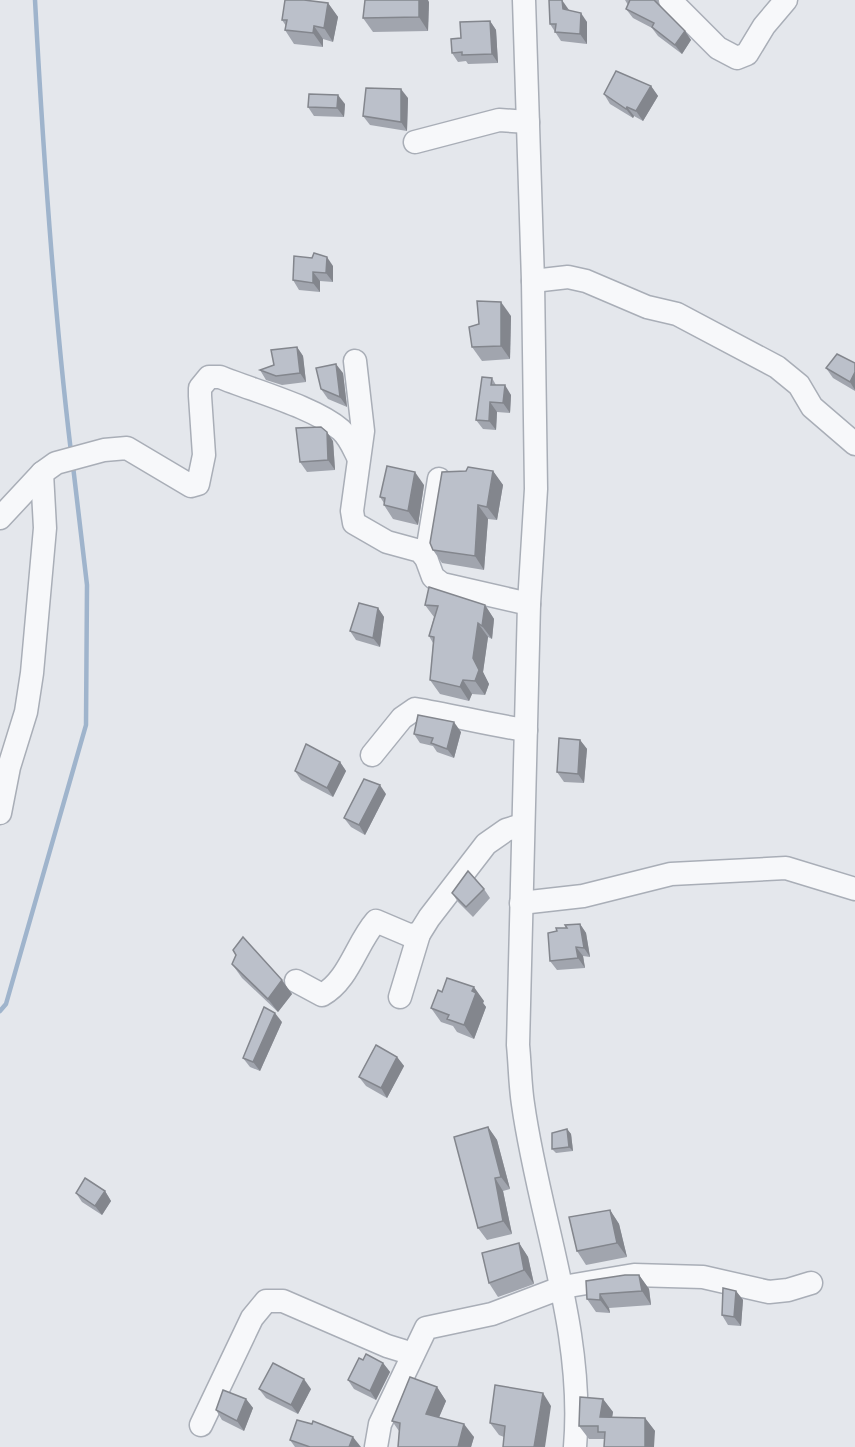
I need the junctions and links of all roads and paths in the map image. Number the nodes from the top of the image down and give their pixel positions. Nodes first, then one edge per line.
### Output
1 (524, 0) edge
2 (670, 0) edge
3 (786, 0) edge
4 (528, 122) junction
5 (415, 142) dead end
6 (533, 281) junction
7 (355, 362) dead end
8 (855, 444) edge
9 (358, 457) junction
10 (42, 473) junction
11 (439, 479) edge
12 (0, 518) edge
13 (426, 558) junction
14 (529, 604) junction
15 (526, 730) junction
16 (372, 755) dead end
17 (0, 813) edge
18 (522, 825) junction
19 (855, 889) edge
20 (521, 903) junction
21 (419, 934) junction
22 (296, 981) dead end
23 (400, 997) dead end
24 (811, 1284) dead end
25 (563, 1287) junction
26 (413, 1354) junction
27 (201, 1425) dead end
28 (376, 1447) edge
29 (575, 1447) edge

1 - 4 street
2 - 3 street
4 - 5 street
4 - 6 street
6 - 8 street
6 - 14 street
7 - 9 street
9 - 10 street
9 - 13 street
10 - 12 street
10 - 17 street
11 - 13 street
13 - 14 street
14 - 15 street
15 - 16 street
15 - 18 street
18 - 20 street
18 - 21 street
19 - 20 street
20 - 25 street
21 - 22 street
21 - 23 street
24 - 25 street
25 - 26 street
25 - 29 street
26 - 27 street
26 - 28 street

